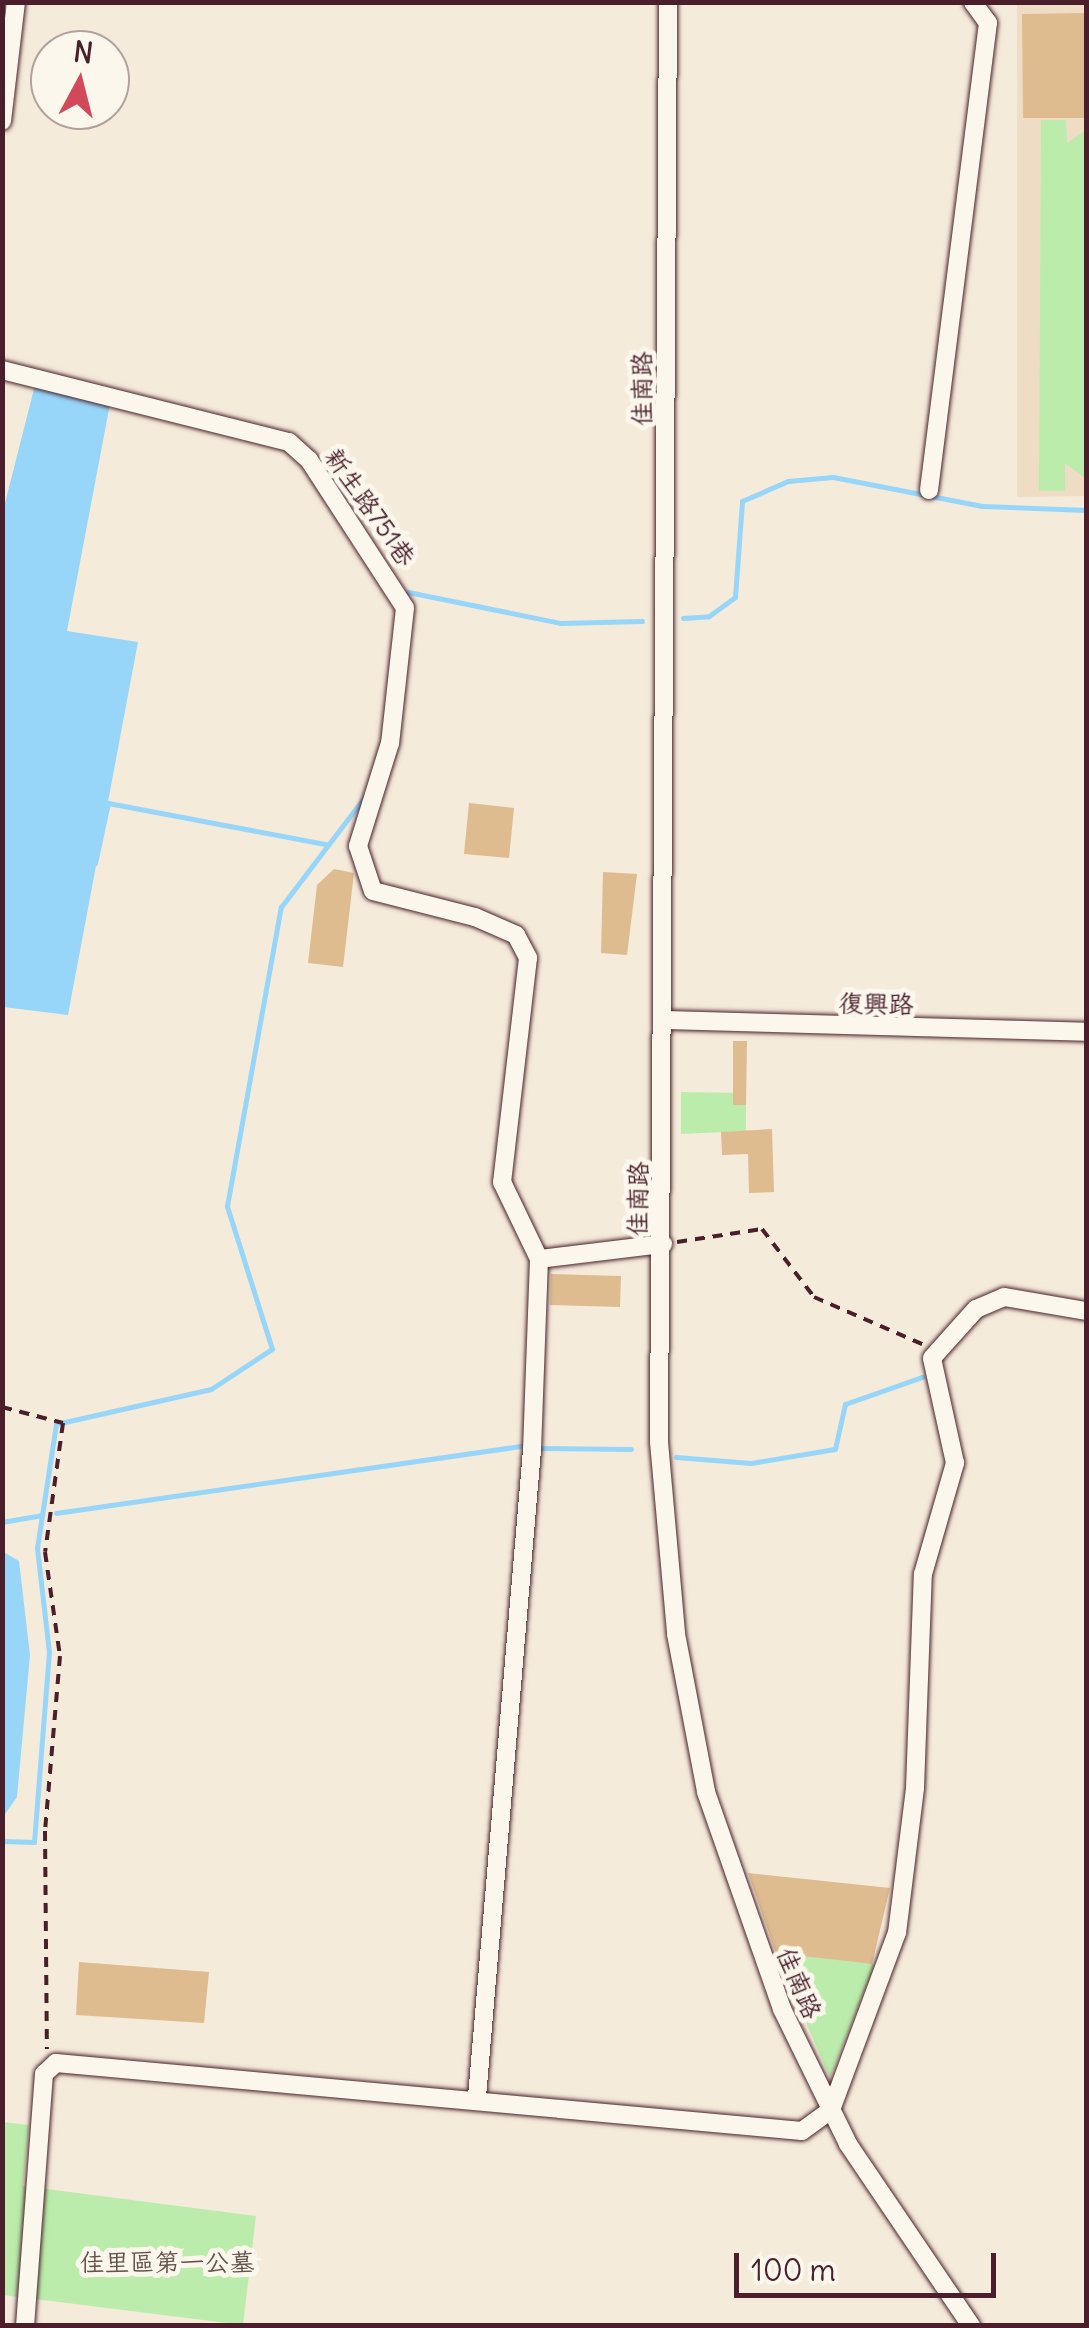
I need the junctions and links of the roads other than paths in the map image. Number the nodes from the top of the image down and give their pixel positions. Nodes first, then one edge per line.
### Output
1 (16, 2) edge
2 (668, 2) edge
3 (973, 2) edge
4 (2, 121) edge
5 (2, 370) edge
6 (928, 490) dead end
7 (666, 1020) junction
8 (1086, 1032) edge
9 (662, 1244) junction
10 (539, 1260) junction
11 (1086, 1311) edge
12 (477, 2097) junction
13 (831, 2110) junction
14 (26, 2326) edge
15 (971, 2326) edge

1 - 4 street
2 - 7 street, 佳南路
3 - 6 street
5 - 10 street, 新生路751巷
7 - 8 street, 復興路
7 - 9 street, 佳南路
9 - 10 street
9 - 13 street, 佳南路
10 - 12 street
11 - 13 street
12 - 13 street
12 - 14 street
13 - 15 street, 佳南路

